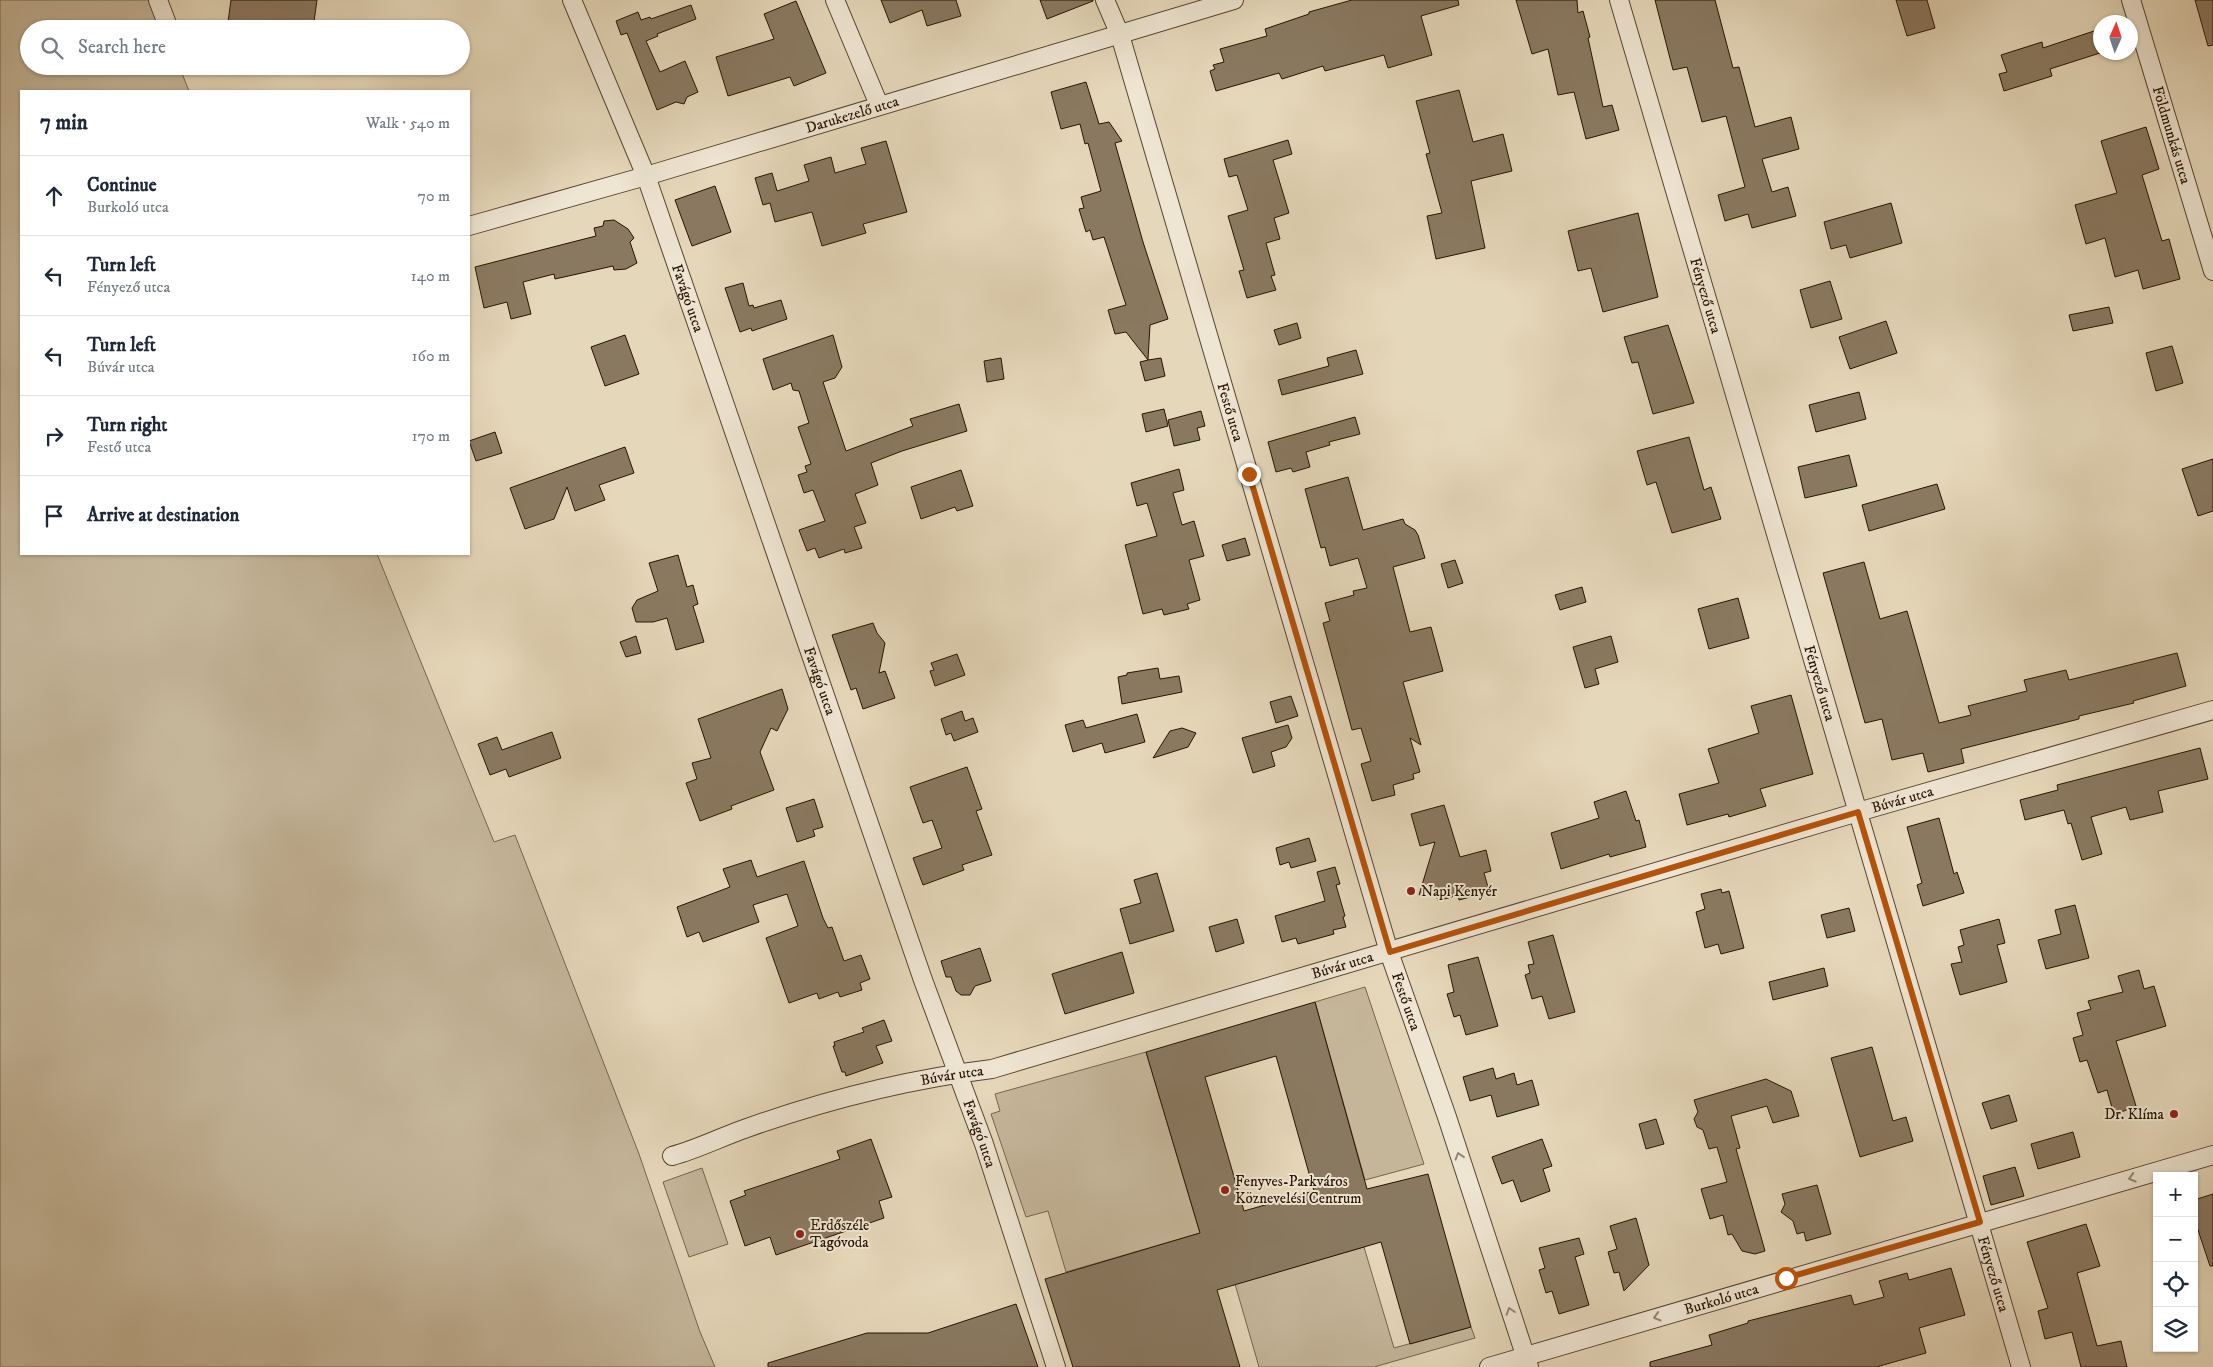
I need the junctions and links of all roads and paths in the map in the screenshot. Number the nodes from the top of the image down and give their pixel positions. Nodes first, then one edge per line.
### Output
1 (158, 0) edge
2 (572, 0) edge
3 (835, 0) edge
4 (1104, 0) edge
5 (1234, 0) edge
6 (1619, 0) edge
7 (2131, 0) edge
8 (166, 20) edge
9 (1120, 35) junction
10 (878, 105) junction
11 (646, 176) junction
12 (470, 226) edge
13 (2213, 271) edge
14 (2213, 710) edge
15 (1858, 812) junction
16 (1390, 952) junction
17 (958, 1075) junction
18 (2213, 1155) edge
19 (672, 1156) dead end
20 (1980, 1222) junction
21 (1527, 1362) edge
22 (1056, 1367) edge
23 (1489, 1367) edge
24 (2021, 1367) edge

1 - 8 street
2 - 11 street, Favágó utca
3 - 10 street
4 - 9 street, Festő utca
5 - 9 street, Darukezelő utca
6 - 15 street, Fényező utca
7 - 13 street, Földmunkás utca
9 - 10 street, Darukezelő utca
9 - 16 street, Festő utca
10 - 11 street, Darukezelő utca
11 - 12 street, Darukezelő utca
11 - 17 street, Favágó utca
14 - 15 street, Búvár utca
15 - 16 street, Búvár utca
15 - 20 street, Fényező utca
16 - 17 street, Búvár utca
21 -> 16 street, Festő utca
17 - 19 street, Búvár utca
17 - 22 street, Favágó utca
18 -> 20 street, Burkoló utca
20 -> 21 street, Burkoló utca
20 - 24 street, Fényező utca
21 - 23 street, Burkoló utca

